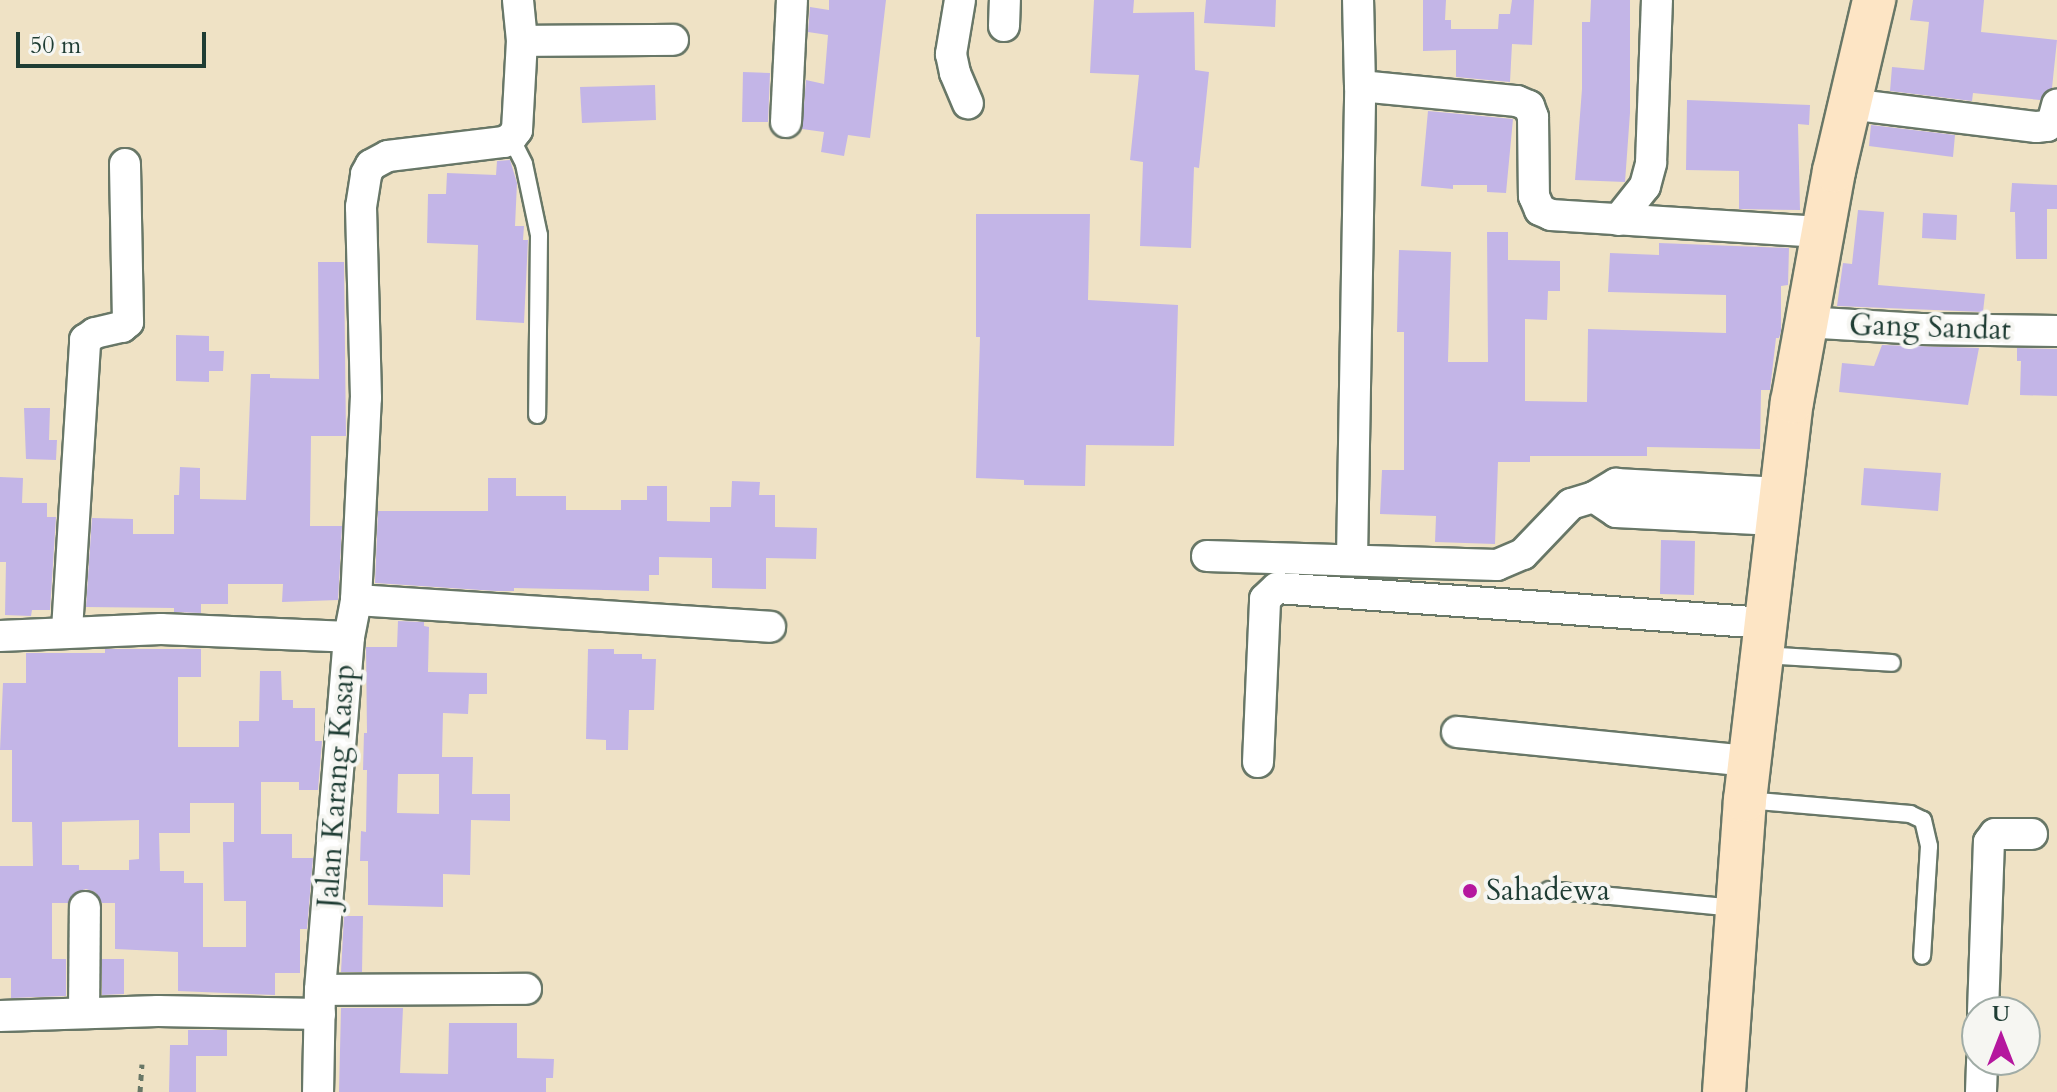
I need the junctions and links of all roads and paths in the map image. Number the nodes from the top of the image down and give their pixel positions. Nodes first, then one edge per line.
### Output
1 (518, 0) edge
2 (792, 0) edge
3 (960, 0) edge
4 (1358, 0) edge
5 (1657, 0) edge
6 (1874, 0) edge
7 (673, 40) dead end
8 (522, 41) junction
9 (1360, 86) junction
10 (968, 103) dead end
11 (1849, 104) junction
12 (2057, 105) edge
13 (786, 122) dead end
14 (511, 138) junction
15 (125, 164) dead end
16 (1618, 220) junction
17 (1824, 232) junction
18 (1804, 322) junction
19 (2057, 331) edge
20 (537, 415) dead end
21 (1778, 507) junction
22 (1207, 556) dead end
23 (1352, 559) junction
24 (356, 600) junction
25 (770, 627) dead end
26 (67, 630) junction
27 (0, 636) edge
28 (349, 637) junction
29 (1763, 639) junction
30 (1892, 663) dead end
31 (1457, 732) dead end
32 (1258, 762) dead end
33 (1747, 780) junction
34 (2032, 834) dead end
35 (1549, 890) dead end
36 (85, 907) dead end
37 (1738, 908) junction
38 (1922, 956) dead end
39 (526, 989) dead end
40 (1984, 996) edge
41 (320, 1002) junction
42 (84, 1013) junction
43 (0, 1016) edge
44 (142, 1064) dead end
45 (140, 1092) edge
46 (318, 1092) edge
47 (1724, 1092) edge

1 - 8 street
2 - 13 street
3 - 10 street
4 - 9 street
5 - 16 street
6 - 11 street
7 - 8 street
8 - 14 street
9 - 16 street
9 - 23 street
11 - 12 street
11 - 17 street
14 - 20 lane
14 - 24 street
15 - 26 street
16 - 17 street
17 - 18 street
18 - 19 street, Gang Sandat
18 - 21 street
21 - 23 street
21 - 29 street
22 - 23 street
24 - 25 street
24 - 28 street
26 - 27 street, Jalan Karang Kasap
26 - 28 street, Jalan Karang Kasap
28 - 41 street, Jalan Karang Kasap
29 - 30 lane
29 - 32 street
29 - 33 street
31 - 33 street
33 - 37 street
33 - 38 lane
34 - 40 street
35 - 37 lane
36 - 42 street
37 - 47 street
39 - 41 street
41 - 42 street
41 - 46 street, Jalan Karang Kasap
42 - 43 street
44 - 45 path

